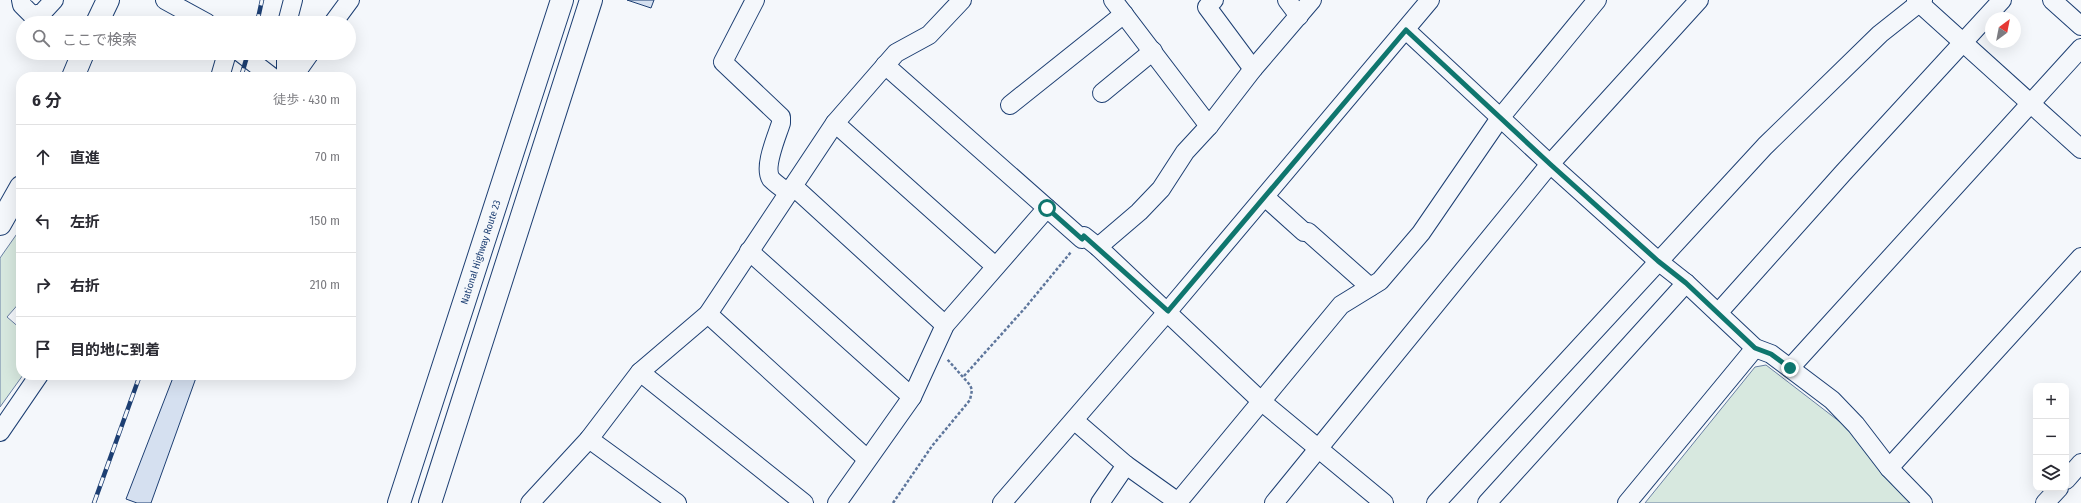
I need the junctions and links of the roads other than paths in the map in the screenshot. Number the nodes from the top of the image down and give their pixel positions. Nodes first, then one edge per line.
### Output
1 (21, 0) edge
2 (54, 0) edge
3 (108, 0) edge
4 (165, 0) edge
5 (292, 0) edge
6 (350, 0) edge
7 (562, 0) edge
8 (591, 0) edge
9 (755, 0) edge
10 (962, 0) edge
11 (1214, 0) edge
12 (1287, 0) edge
13 (1312, 0) edge
14 (1430, 0) edge
15 (1597, 0) edge
16 (1699, 0) edge
17 (2002, 0) edge
18 (2052, 0) edge
19 (1919, 1) edge
20 (1118, 7) edge
21 (100, 16) edge
22 (194, 16) edge
23 (289, 16) edge
24 (338, 16) edge
25 (1300, 16) junction
26 (2081, 26) edge
27 (1406, 30) junction
28 (1964, 43) junction
29 (2081, 48) edge
30 (1153, 51) junction
31 (80, 60) edge
32 (225, 60) edge
33 (250, 60) edge
34 (286, 60) edge
35 (305, 60) edge
36 (885, 65) junction
37 (1253, 70) junction
38 (75, 72) edge
39 (221, 72) edge
40 (266, 72) edge
41 (286, 72) edge
42 (297, 72) edge
43 (1102, 93) dead end
44 (2030, 103) junction
45 (1010, 105) dead end
46 (1500, 118) junction
47 (834, 123) junction
48 (1209, 126) junction
49 (2081, 149) edge
50 (1550, 164) junction
51 (791, 190) junction
52 (16, 196) edge
53 (1265, 197) junction
54 (1047, 208) junction
55 (0, 224) edge
56 (1098, 247) junction
57 (749, 251) junction
58 (2081, 257) edge
59 (1658, 261) junction
60 (995, 266) junction
61 (1686, 283) junction
62 (1370, 288) junction
63 (1168, 311) junction
64 (1718, 313) junction
65 (708, 314) junction
66 (945, 325) junction
67 (1755, 348) junction
68 (1790, 368) junction
69 (640, 372) junction
70 (36, 380) edge
71 (912, 397) junction
72 (1261, 401) junction
73 (1075, 421) junction
74 (0, 432) edge
75 (589, 439) junction
76 (1319, 449) junction
77 (867, 459) junction
78 (2081, 464) edge
79 (1126, 465) junction
80 (1890, 468) junction
81 (2069, 477) edge
82 (2056, 491) edge
83 (1178, 502) edge
84 (398, 503) edge
85 (430, 503) edge
86 (531, 503) edge
87 (678, 503) edge
88 (804, 503) edge
89 (837, 503) edge
90 (1002, 503) edge
91 (1100, 503) edge
92 (1274, 503) edge
93 (1384, 503) edge
94 (1436, 503) edge
95 (1487, 503) edge
96 (1627, 503) edge
97 (1923, 503) edge
98 (2045, 503) edge

1 - 2 street
3 - 21 main road
4 - 22 street
5 - 23 street
6 - 24 street
7 - 84 main road, National Highway Route 23
8 - 85 main road
9 - 51 street
10 - 36 street
11 - 37 street
12 - 25 street
13 - 25 street
14 - 27 street
15 - 46 street
16 - 50 street
17 - 28 street
18 - 26 street
19 - 28 street
19 - 59 street
20 - 30 street
20 - 45 street
25 - 37 street
27 - 46 street
27 - 53 street
28 - 44 street
28 - 64 street
29 - 44 street
30 - 43 street
30 - 48 street
31 - 38 main road
32 - 39 street
33 - 40 street
34 - 41 street
35 - 42 street
36 - 47 street
36 - 54 street
37 - 48 street
44 - 49 street
44 - 68 street
46 - 50 street
46 - 62 street
47 - 51 street
47 - 60 street
48 - 56 street
50 - 59 street
50 - 76 street
51 - 57 street
51 - 66 street
52 - 55 main road
53 - 62 street
53 - 63 street
54 - 56 street
54 - 60 street
56 - 63 street
57 - 65 street
57 - 71 street
58 - 80 street
59 - 61 street
59 - 94 street
60 - 66 street
61 - 64 street
61 - 95 street
62 - 72 street
63 - 72 street
63 - 73 street
64 - 67 street
65 - 69 street
65 - 77 street
66 - 71 street
67 - 68 street
67 - 96 street
68 - 80 street
69 - 75 street
69 - 88 street
70 - 74 street
71 - 77 street
72 - 76 street
72 - 83 street
73 - 79 street
73 - 90 street
75 - 86 street
75 - 87 street
76 - 92 street
76 - 93 street
77 - 89 street
78 - 81 street
79 - 83 street
79 - 91 street
80 - 97 street
82 - 98 street

